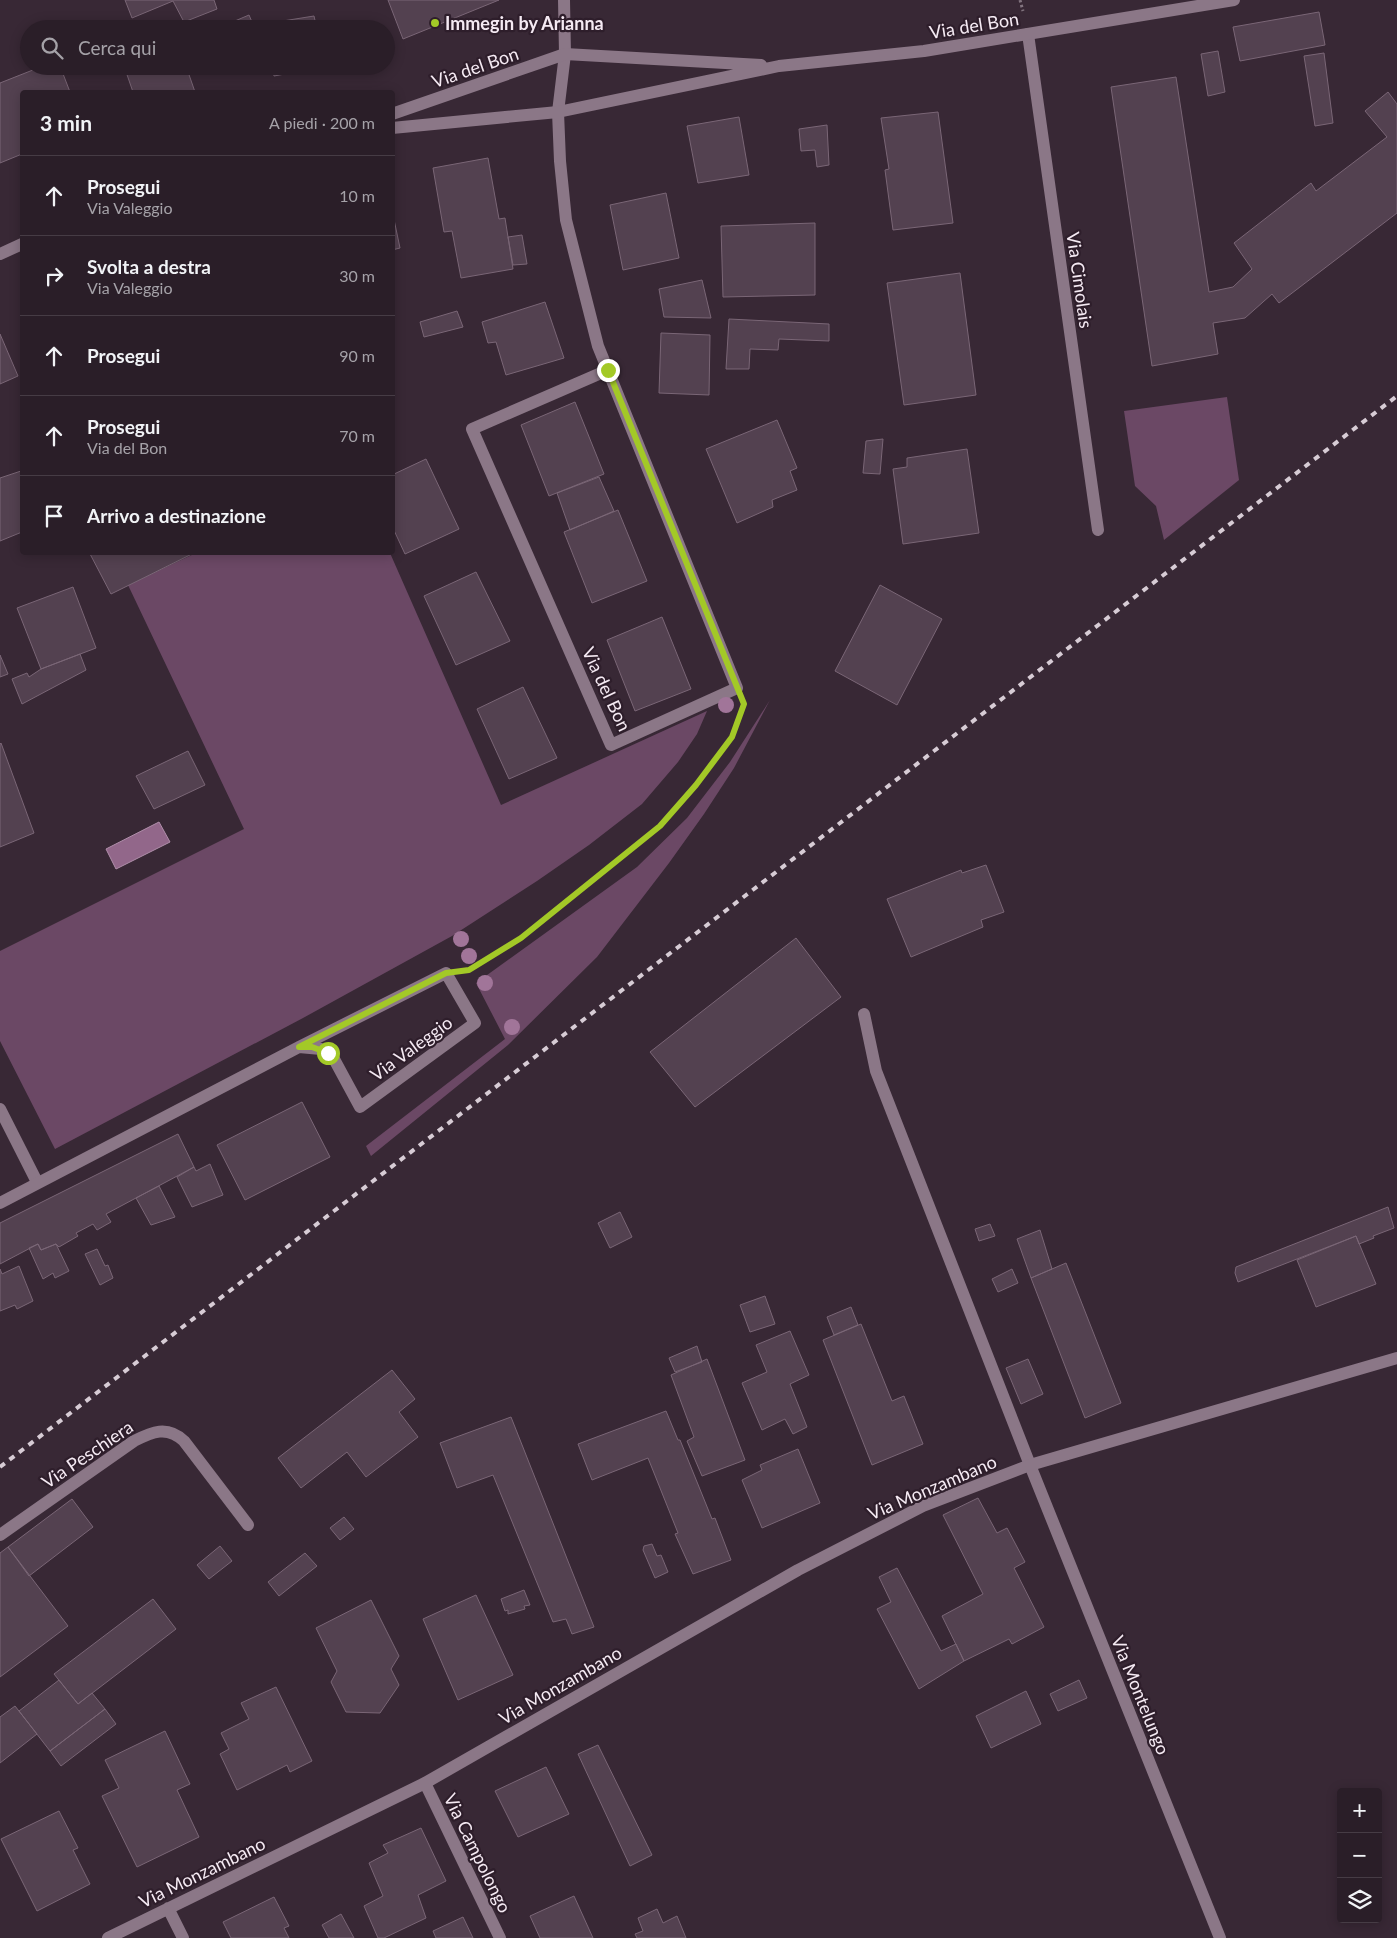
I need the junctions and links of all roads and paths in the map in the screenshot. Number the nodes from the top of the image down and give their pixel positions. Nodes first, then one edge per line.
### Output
1 (564, 0) edge
2 (1234, 0) edge
3 (1028, 34) junction
4 (565, 54) junction
5 (779, 66) junction
6 (558, 112) junction
7 (395, 113) edge
8 (395, 128) edge
9 (20, 245) edge
10 (0, 254) edge
11 (608, 370) junction
12 (1098, 530) dead end
13 (737, 688) junction
14 (446, 973) junction
15 (864, 1014) dead end
16 (299, 1047) junction
17 (0, 1109) edge
18 (37, 1182) junction
19 (0, 1202) edge
20 (1397, 1358) edge
21 (1030, 1465) junction
22 (248, 1525) dead end
23 (0, 1534) edge
24 (425, 1783) junction
25 (168, 1908) junction
26 (108, 1938) edge
27 (183, 1938) edge
28 (500, 1938) edge
29 (1220, 1938) edge

1 - 4 street
2 - 3 street, Via del Bon
3 - 5 street, Via del Bon
3 - 12 street, Via Cimolais
4 - 5 street, Via del Bon
4 - 6 street
4 - 7 street, Via del Bon
5 - 6 street, Via del Bon
6 - 8 street, Via del Bon
6 - 11 street
9 - 10 street
11 - 13 street
11 - 13 street, Via del Bon
13 - 14 path
14 - 16 street
14 - 16 street, Via Valeggio
15 - 21 street
16 - 18 street
17 - 18 street
18 - 19 street
20 - 21 street, Via Monzambano
21 - 24 street, Via Monzambano
21 - 29 street, Via Montelungo
22 - 23 street, Via Peschiera
24 - 25 street, Via Monzambano
24 - 28 street, Via Campolongo
25 - 26 street, Via Monzambano
25 - 27 street

